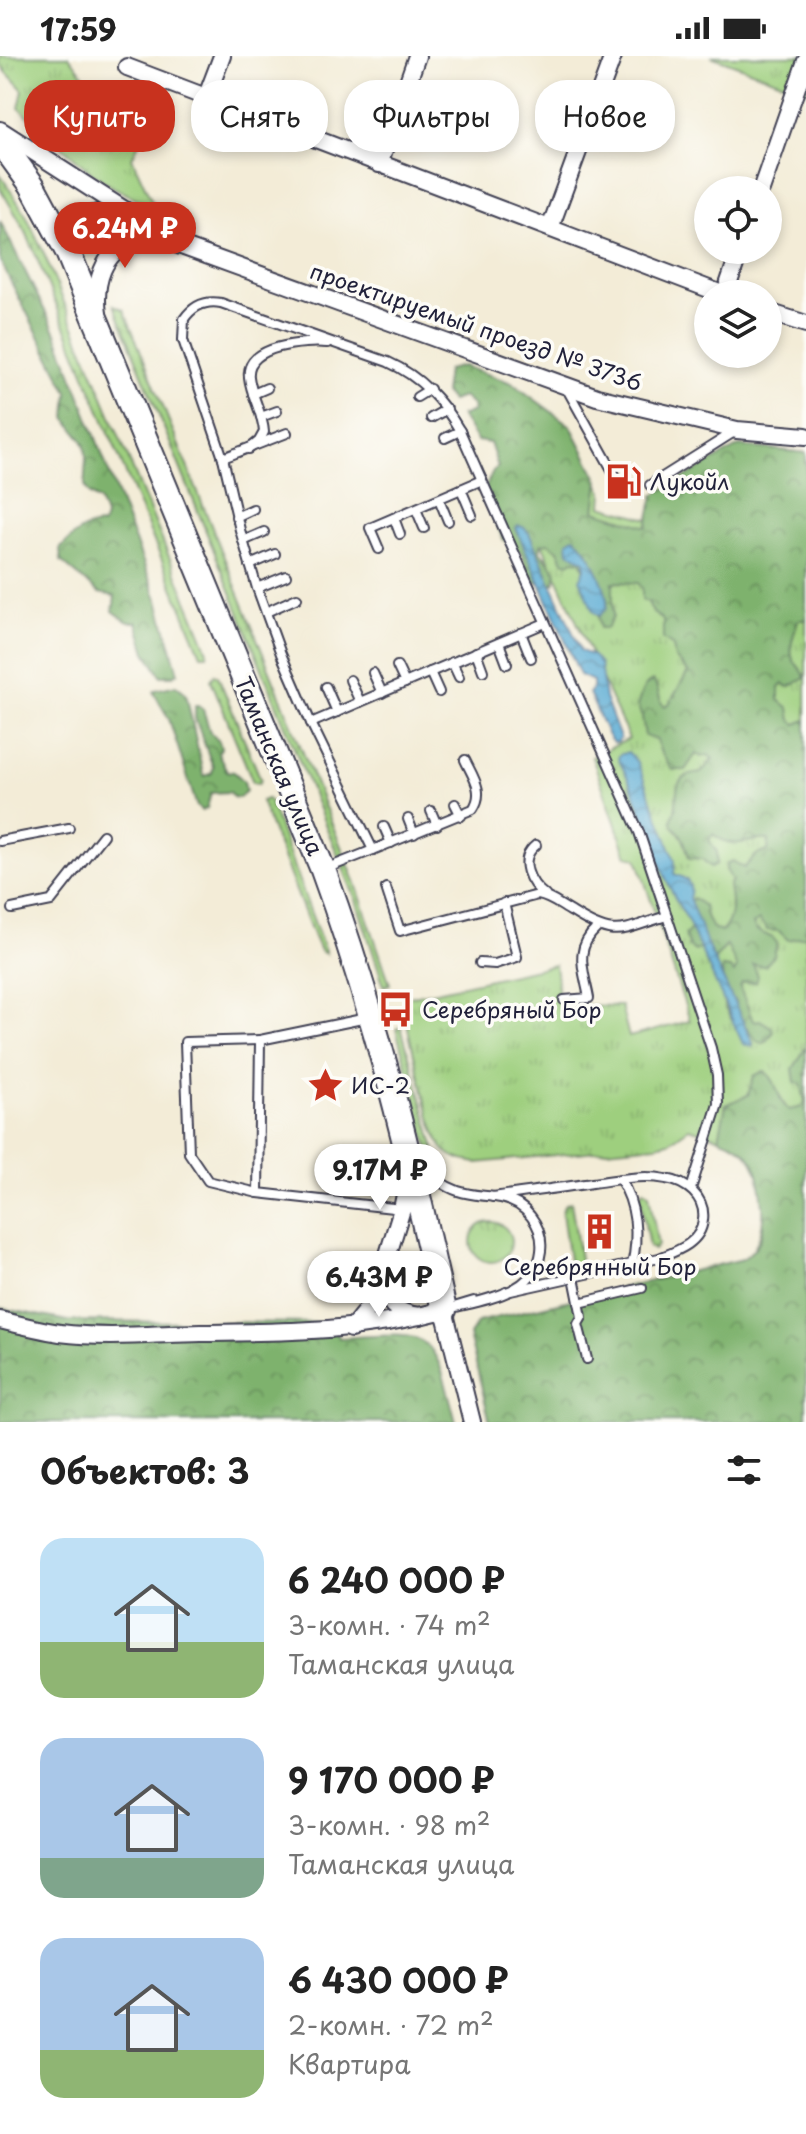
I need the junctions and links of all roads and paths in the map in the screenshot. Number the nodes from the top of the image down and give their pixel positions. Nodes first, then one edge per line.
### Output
1 (222, 56) edge
2 (417, 56) edge
3 (613, 56) edge
4 (806, 61) edge
5 (127, 67) dead end
6 (213, 80) edge
7 (191, 92) edge
8 (0, 130) edge
9 (0, 141) edge
10 (328, 145) edge
11 (379, 164) junction
12 (766, 176) edge
13 (550, 228) junction
14 (58, 232) junction
15 (152, 233) junction
16 (694, 283) edge
17 (782, 316) edge
18 (806, 324) edge
19 (100, 329) junction
20 (340, 345) junction
21 (565, 385) junction
22 (267, 388) dead end
23 (430, 389) junction
24 (253, 394) junction
25 (417, 397) dead end
26 (447, 409) junction
27 (277, 411) dead end
28 (261, 417) junction
29 (431, 418) dead end
30 (737, 430) junction
31 (460, 431) junction
32 (287, 433) dead end
33 (806, 436) edge
34 (445, 438) dead end
35 (249, 449) junction
36 (223, 458) junction
37 (615, 475) dead end
38 (482, 480) junction
39 (650, 485) dead end
40 (242, 487) dead end
41 (461, 489) junction
42 (230, 492) junction
43 (439, 499) junction
44 (253, 509) dead end
45 (416, 509) junction
46 (472, 515) dead end
47 (236, 517) junction
48 (394, 518) junction
49 (448, 521) dead end
50 (424, 528) dead end
51 (264, 532) dead end
52 (400, 534) dead end
53 (243, 541) junction
54 (379, 549) dead end
55 (275, 554) dead end
56 (250, 565) junction
57 (286, 576) dead end
58 (257, 588) junction
59 (297, 598) dead end
60 (266, 612) junction
61 (545, 623) junction
62 (521, 633) junction
63 (499, 643) junction
64 (476, 652) junction
65 (531, 658) dead end
66 (452, 662) junction
67 (507, 664) dead end
68 (397, 666) dead end
69 (483, 671) dead end
70 (430, 672) junction
71 (373, 673) dead end
72 (459, 677) dead end
73 (350, 680) dead end
74 (405, 683) junction
75 (326, 687) dead end
76 (439, 692) dead end
77 (382, 693) junction
78 (360, 702) junction
79 (337, 712) junction
80 (311, 723) junction
81 (465, 760) dead end
82 (455, 804) dead end
83 (431, 811) dead end
84 (461, 816) junction
85 (408, 819) dead end
86 (437, 825) junction
87 (384, 827) dead end
88 (69, 828) dead end
89 (414, 834) junction
90 (103, 835) dead end
91 (0, 841) edge
92 (391, 843) junction
93 (536, 845) dead end
94 (373, 850) junction
95 (323, 870) junction
96 (386, 888) dead end
97 (549, 898) junction
98 (504, 903) junction
99 (12, 909) dead end
100 (667, 916) junction
101 (597, 928) junction
102 (480, 963) dead end
103 (564, 1000) dead end
104 (372, 1016) junction
105 (260, 1040) junction
106 (408, 1150) junction
107 (620, 1179) junction
108 (691, 1189) junction
109 (258, 1193) junction
110 (493, 1197) junction
111 (412, 1212) junction
112 (632, 1265) junction
113 (382, 1276) junction
114 (574, 1277) junction
115 (642, 1288) dead end
116 (506, 1292) junction
117 (474, 1301) dead end
118 (579, 1303) junction
119 (433, 1313) junction
120 (0, 1320) edge
121 (351, 1329) junction
122 (587, 1359) dead end
123 (472, 1422) edge

1 - 6 street
2 - 11 street
3 - 13 street
4 - 12 street
5 - 7 street
8 - 15 street
9 - 14 street, Таманская улица
10 - 11 street
11 - 13 street
13 - 16 street
14 - 15 street
14 - 19 street, Таманская улица
15 - 19 street
15 - 21 street, проектируемый проезд № 3736
17 - 18 street
19 - 95 street, Таманская улица
20 - 23 lane
20 - 24 lane
20 - 36 lane
21 - 30 street, проектируемый проезд № 3736
21 - 37 lane
22 - 24 lane
23 - 25 lane
23 - 26 lane
24 - 28 lane
26 - 29 lane
26 - 31 lane
27 - 28 lane
28 - 35 lane
30 - 33 street, проектируемый проезд № 3736
30 - 39 lane
31 - 34 lane
31 - 38 lane
32 - 35 lane
35 - 36 lane
36 - 42 lane
38 - 41 lane
38 - 61 lane
40 - 42 lane
41 - 43 lane
41 - 46 lane
42 - 47 lane
43 - 45 lane
43 - 49 lane
44 - 47 lane
45 - 48 lane
45 - 50 lane
47 - 53 lane
48 - 52 lane
48 - 54 lane
51 - 53 lane
53 - 56 lane
55 - 56 lane
56 - 58 lane
57 - 58 lane
58 - 60 lane
59 - 60 lane
60 - 80 lane
61 - 62 lane
61 - 100 lane
62 - 63 lane
62 - 65 lane
63 - 64 lane
63 - 67 lane
64 - 66 lane
64 - 69 lane
66 - 70 lane
66 - 72 lane
68 - 74 lane
70 - 74 lane
70 - 76 lane
71 - 77 lane
73 - 78 lane
74 - 77 lane
75 - 79 lane
77 - 78 lane
78 - 79 lane
79 - 80 lane
80 - 94 lane
81 - 84 lane
82 - 84 lane
83 - 86 lane
84 - 86 lane
85 - 89 lane
86 - 89 lane
87 - 92 lane
88 - 91 lane
89 - 92 lane
90 - 99 lane
92 - 94 lane
93 - 97 lane
94 - 95 lane
95 - 104 street, Таманская улица
96 - 98 lane
97 - 98 lane
97 - 101 lane
98 - 102 lane
100 - 101 lane
100 - 108 lane
101 - 103 lane
104 - 105 lane
104 - 106 street, Таманская улица
105 - 109 lane
105 - 109 lane
106 - 110 lane
106 - 111 street, Таманская улица
107 - 108 lane
107 - 110 lane
107 - 112 lane
108 - 112 lane
109 - 111 lane
110 - 116 lane
111 - 113 street
111 - 119 street, Таманская улица
112 - 114 lane
113 - 119 street
113 - 121 street
114 - 116 lane
114 - 118 lane
115 - 118 lane
116 - 119 lane
117 - 119 lane
118 - 122 lane
119 - 121 street
119 - 123 street, Таманская улица
120 - 121 street

